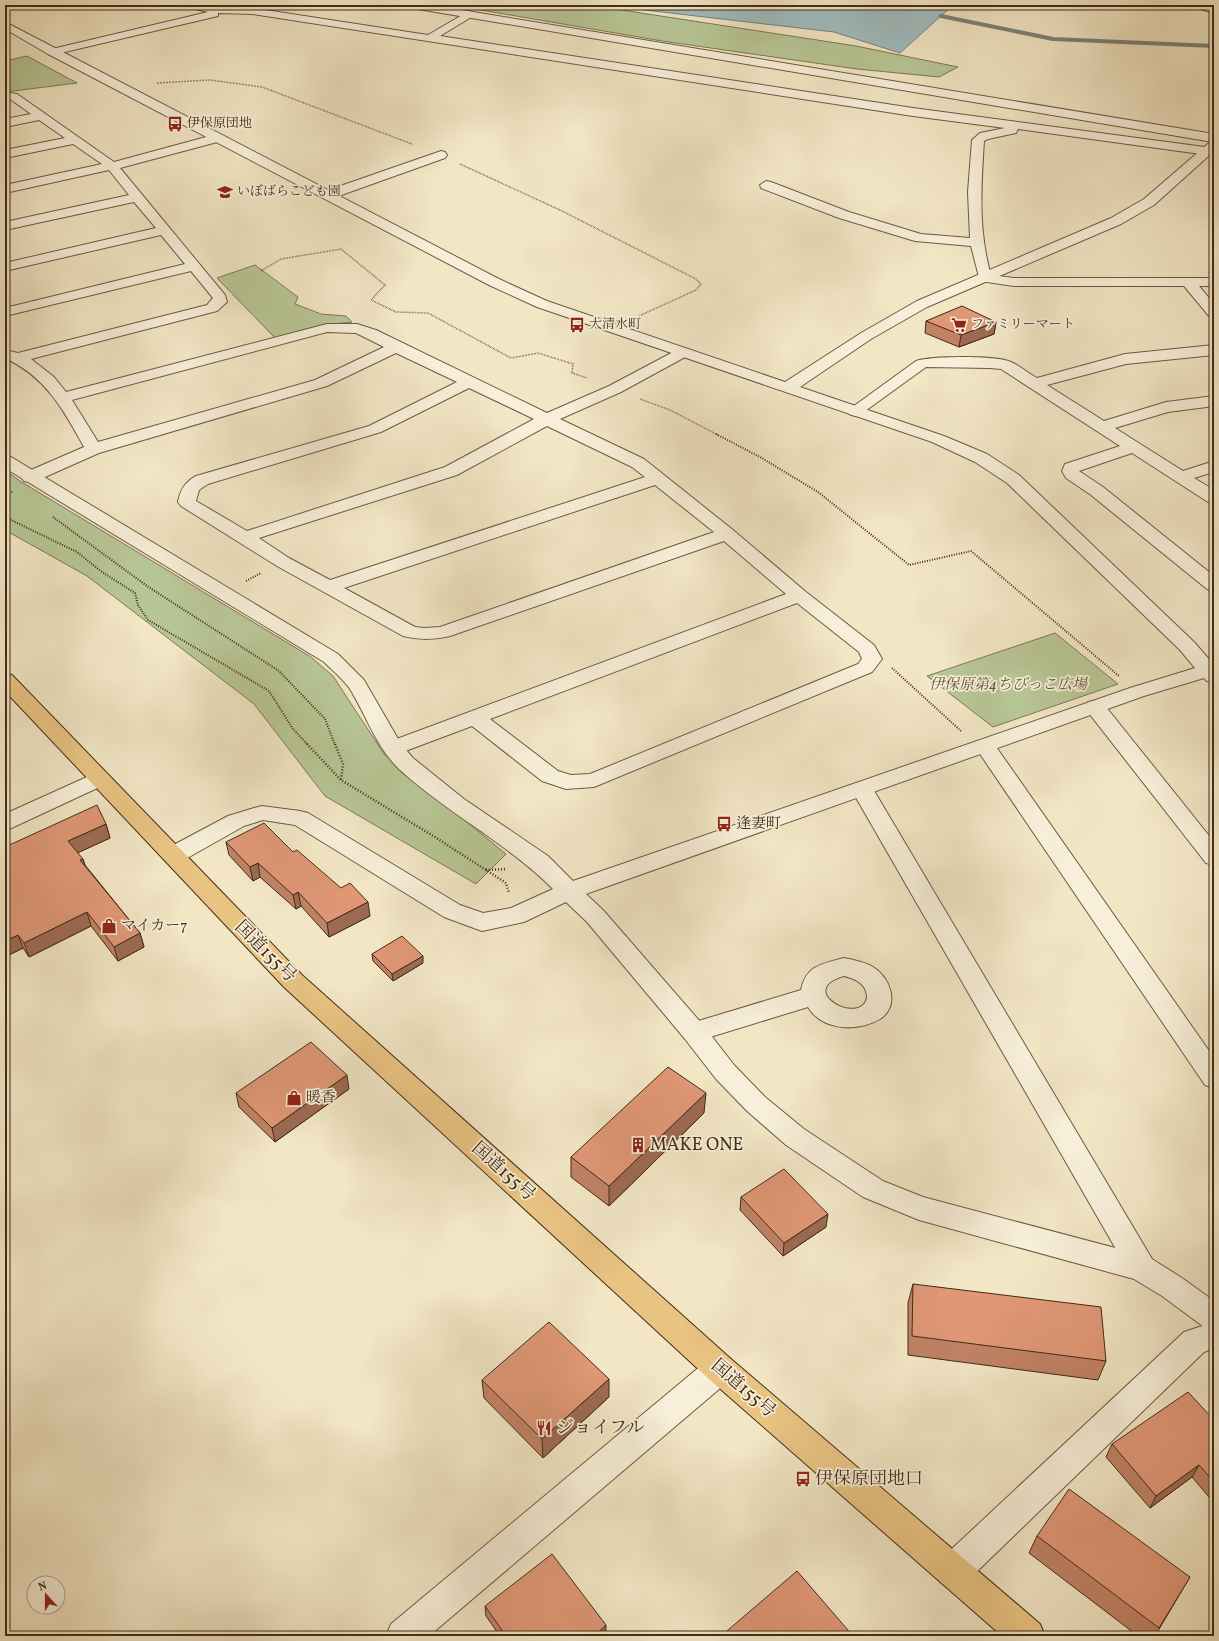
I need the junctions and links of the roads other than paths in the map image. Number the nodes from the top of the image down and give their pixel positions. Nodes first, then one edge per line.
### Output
1 (191, 5) edge
2 (412, 5) edge
3 (1197, 5) edge
4 (232, 10) junction
5 (1214, 10) edge
6 (469, 14) junction
7 (5, 25) edge
8 (430, 38) junction
9 (52, 52) junction
10 (5, 95) edge
11 (40, 116) junction
12 (5, 122) edge
13 (1031, 126) junction
14 (217, 138) junction
15 (1214, 138) edge
16 (75, 140) junction
17 (1211, 148) edge
18 (5, 154) edge
19 (441, 155) road end
20 (112, 166) junction
21 (766, 185) dead end
22 (5, 189) edge
23 (328, 195) junction
24 (139, 197) junction
25 (5, 226) edge
26 (164, 230) junction
27 (978, 243) junction
28 (194, 266) junction
29 (5, 267) edge
30 (985, 278) junction
31 (1188, 282) junction
32 (1214, 282) edge
33 (1211, 308) edge
34 (5, 312) edge
35 (396, 347) junction
36 (1214, 350) edge
37 (682, 353) junction
38 (11, 355) edge
39 (469, 382) junction
40 (1034, 384) junction
41 (787, 388) junction
42 (64, 397) junction
43 (1214, 401) edge
44 (855, 411) junction
45 (548, 419) junction
46 (1101, 426) junction
47 (1133, 447) junction
48 (93, 448) junction
49 (5, 460) edge
50 (1214, 466) edge
51 (30, 477) junction
52 (1181, 477) junction
53 (658, 479) junction
54 (1214, 498) edge
55 (727, 534) junction
56 (245, 537) junction
57 (1214, 585) edge
58 (330, 587) junction
59 (799, 596) junction
60 (1211, 673) edge
61 (5, 679) edge
62 (1095, 707) junction
63 (476, 719) junction
64 (985, 746) junction
65 (393, 748) junction
66 (98, 779) junction
67 (862, 790) junction
68 (5, 823) edge
69 (174, 855) junction
70 (1214, 857) edge
71 (569, 891) junction
72 (813, 996) dead end
73 (694, 1032) junction
74 (1214, 1078) edge
75 (1142, 1268) junction
76 (1214, 1318) edge
77 (1214, 1335) edge
78 (720, 1370) junction
79 (953, 1571) junction
80 (403, 1636) edge
81 (1028, 1636) edge

1 - 4 street
2 - 6 street
3 - 5 street
4 - 8 street
4 - 9 street
6 - 8 street
6 - 15 street
7 - 9 street
8 - 13 street
9 - 14 street
10 - 11 street
11 - 12 street
11 - 16 street
13 - 17 street
13 - 27 street
14 - 20 street
14 - 23 street
16 - 18 street
16 - 20 street
17 - 30 street
19 - 23 street
20 - 22 street
20 - 24 street
21 - 27 street
23 - 37 street
24 - 25 street
24 - 26 street
26 - 28 street
26 - 29 street
27 - 30 street
28 - 34 street
28 - 38 street
30 - 31 street
30 - 41 street
31 - 32 street
31 - 33 street
35 - 39 street
35 - 42 street
35 - 48 street
36 - 40 street
37 - 41 street
37 - 45 street
38 - 42 street
39 - 45 street
39 - 56 street
40 - 44 street
40 - 46 street
41 - 44 street
42 - 48 street
43 - 46 street
44 - 60 street
45 - 53 street
45 - 56 street
46 - 47 street
47 - 52 street
47 - 57 street
48 - 51 street
49 - 51 street
50 - 52 street
51 - 65 street
52 - 54 street
53 - 55 street
53 - 58 street
55 - 58 street
55 - 59 street
56 - 58 street
59 - 63 street
59 - 63 street
60 - 62 street
61 - 66 highway, 国道155号
62 - 64 street
62 - 70 street
63 - 65 street
64 - 67 street
64 - 74 street
65 - 71 street
66 - 68 street
66 - 69 highway, 国道155号
67 - 71 street
67 - 75 street
69 - 71 street
69 - 78 highway, 国道155号
71 - 73 street
72 - 73 street
73 - 75 street
75 - 76 street
77 - 79 street
78 - 79 highway, 国道155号
78 - 80 street
79 - 81 highway, 国道155号

